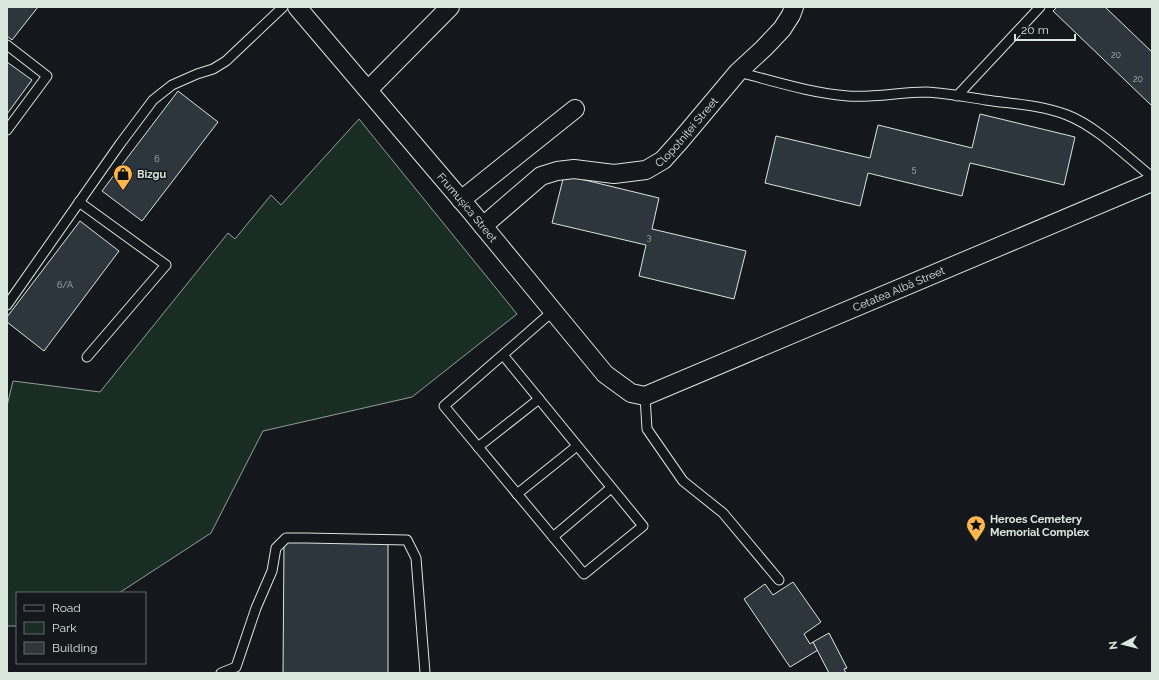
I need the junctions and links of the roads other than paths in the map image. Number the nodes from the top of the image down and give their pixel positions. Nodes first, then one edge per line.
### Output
1 (283, 7) edge
2 (297, 7) edge
3 (450, 7) edge
4 (794, 7) edge
5 (1040, 7) edge
6 (7, 45) edge
7 (738, 72) junction
8 (368, 90) junction
9 (957, 96) junction
10 (575, 109) dead end
11 (7, 130) edge
12 (1152, 177) edge
13 (1152, 182) edge
14 (461, 200) junction
15 (79, 202) junction
16 (483, 226) junction
17 (7, 305) edge
18 (553, 311) junction
19 (503, 355) junction
20 (87, 357) dead end
21 (645, 396) junction
22 (539, 399) junction
23 (577, 446) junction
24 (478, 447) junction
25 (611, 488) junction
26 (517, 494) junction
27 (553, 537) junction
28 (779, 580) dead end
29 (221, 673) edge
30 (425, 673) edge

1 - 15 lane
2 - 8 street, Frumușica Street
3 - 8 street
4 - 7 street, Clopotniței Street
5 - 9 lane
6 - 11 lane
7 - 9 lane
7 - 16 street, Clopotniței Street
8 - 14 street, Frumușica Street
9 - 12 lane
10 - 14 street
13 - 21 street, Cetatea Albă Street
14 - 16 street, Frumușica Street
15 - 17 lane
15 - 20 lane
16 - 18 street, Frumușica Street
18 - 19 lane
18 - 21 street, Frumușica Street
19 - 22 lane
19 - 24 lane
21 - 28 lane
22 - 23 lane
22 - 24 lane
23 - 25 lane
23 - 26 lane
24 - 26 lane
25 - 27 lane
25 - 27 lane
26 - 27 lane
29 - 30 lane

